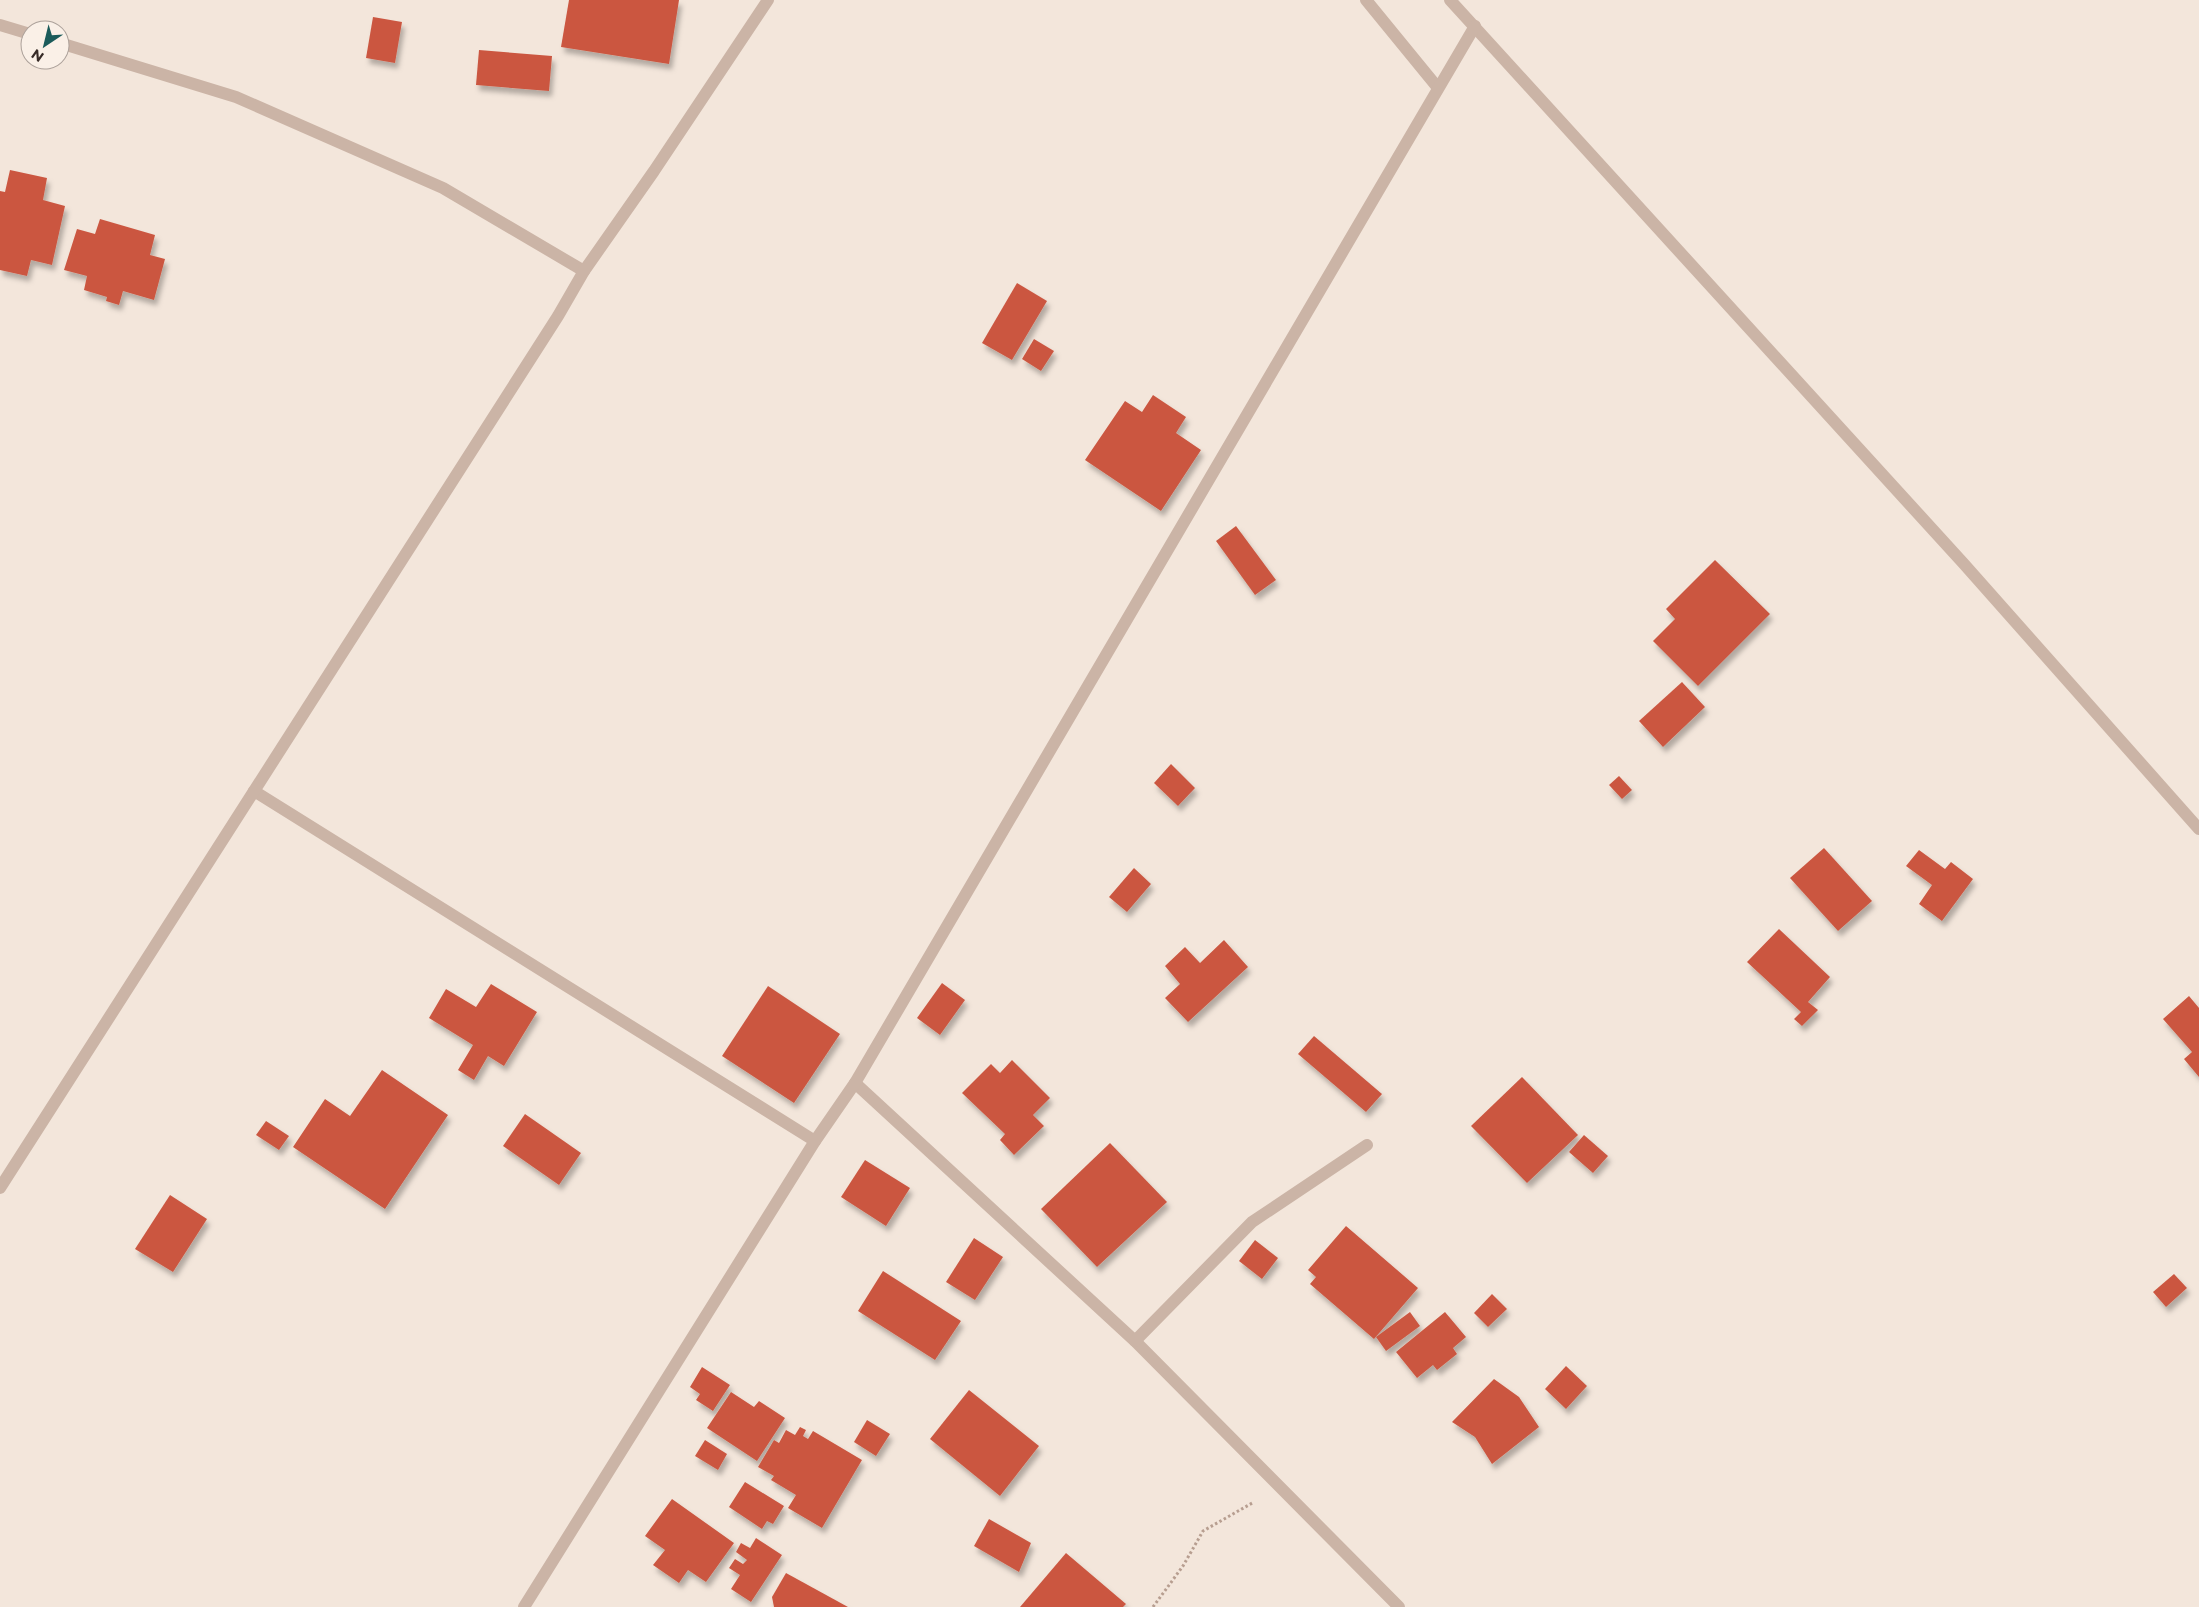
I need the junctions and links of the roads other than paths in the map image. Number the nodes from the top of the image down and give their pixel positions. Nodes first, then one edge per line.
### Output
1 (768, 0) edge
2 (1366, 0) edge
3 (1450, 0) edge
4 (0, 25) edge
5 (1475, 26) junction
6 (20, 31) edge
7 (70, 46) edge
8 (1438, 88) junction
9 (584, 271) junction
10 (254, 791) junction
11 (2199, 829) edge
12 (854, 1083) junction
13 (815, 1141) junction
14 (1367, 1145) dead end
15 (0, 1188) edge
16 (1135, 1341) junction
17 (524, 1607) edge
18 (1399, 1607) edge

1 - 9 street
2 - 8 street
3 - 5 street
4 - 6 street
5 - 8 street
5 - 11 street
7 - 9 street
8 - 12 street
9 - 10 street
10 - 13 street
10 - 15 street
12 - 13 street
12 - 16 street
13 - 17 street
14 - 16 street
16 - 18 street

